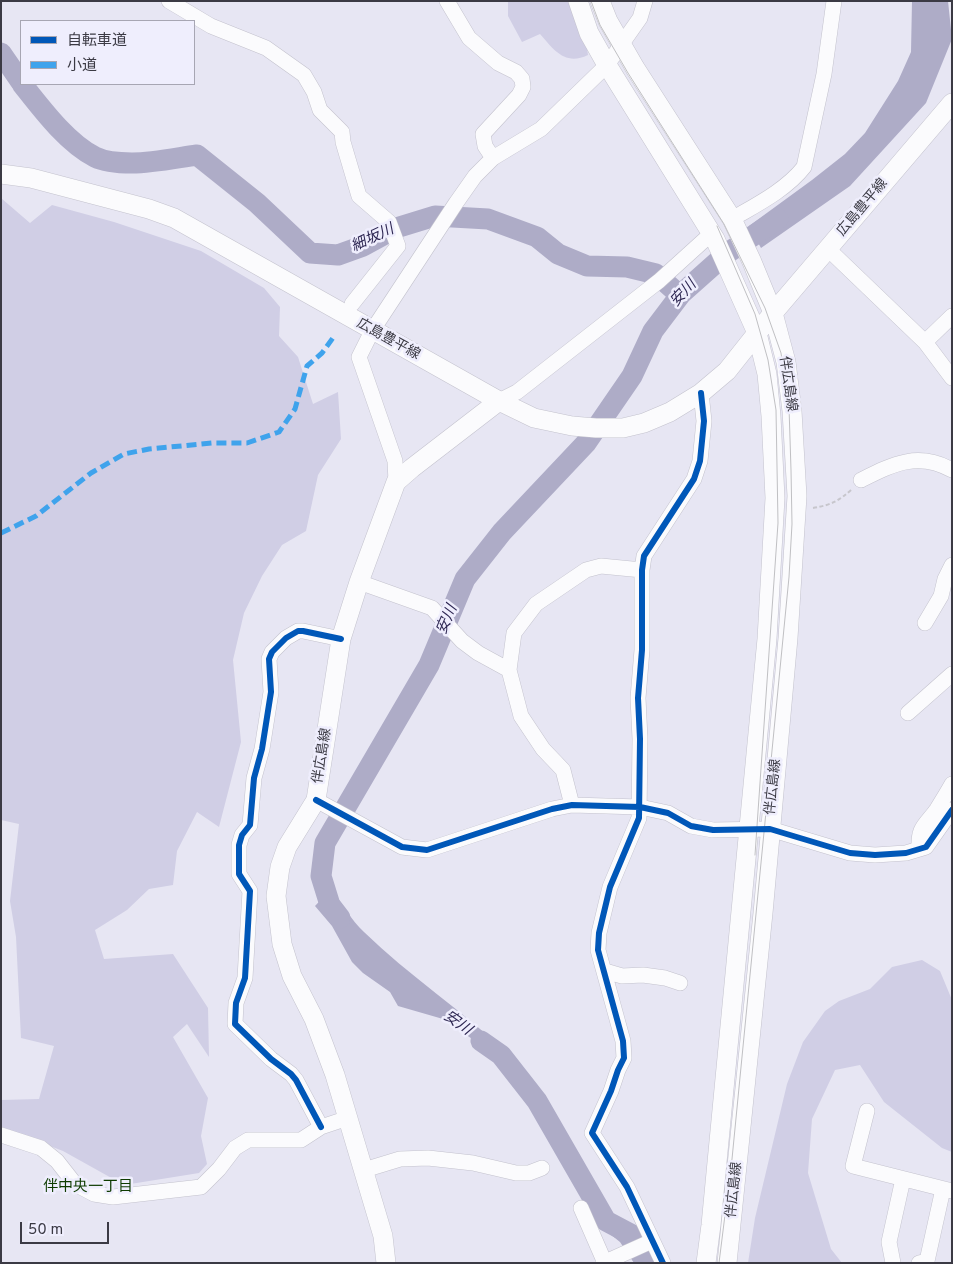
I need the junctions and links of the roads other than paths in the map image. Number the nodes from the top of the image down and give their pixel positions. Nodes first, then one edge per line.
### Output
1 (169, 1) edge
2 (447, 1) edge
3 (578, 1) edge
4 (600, 1) edge
5 (645, 1) edge
6 (834, 1) edge
7 (621, 43) junction
8 (607, 65) junction
9 (952, 103) edge
10 (494, 158) junction
11 (1, 174) edge
12 (733, 222) junction
13 (714, 236) junction
14 (397, 242) junction
15 (828, 249) junction
16 (416, 263) junction
17 (352, 304) dead end
18 (773, 312) junction
19 (952, 316) edge
20 (372, 331) junction
21 (758, 333) junction
22 (925, 342) junction
23 (952, 378) edge
24 (701, 394) junction
25 (499, 401) junction
26 (952, 470) edge
27 (861, 480) road end
28 (396, 482) junction
29 (952, 565) edge
30 (642, 570) junction
31 (359, 582) junction
32 (925, 623) dead end
33 (767, 638) junction
34 (788, 638) junction
35 (341, 639) junction
36 (509, 670) junction
37 (952, 674) edge
38 (908, 713) dead end
39 (952, 784) edge
40 (320, 802) junction
41 (572, 805) junction
42 (640, 807) junction
43 (952, 810) edge
44 (748, 829) junction
45 (770, 829) junction
46 (919, 849) junction
47 (605, 971) junction
48 (680, 983) dead end
49 (867, 1111) dead end
50 (348, 1118) junction
51 (321, 1127) junction
52 (1, 1135) edge
53 (542, 1168) dead end
54 (364, 1170) junction
55 (903, 1179) junction
56 (947, 1190) edge
57 (581, 1208) dead end
58 (649, 1242) junction
59 (606, 1262) edge
60 (386, 1263) edge
61 (663, 1263) edge
62 (706, 1263) edge
63 (727, 1263) edge
64 (893, 1263) edge
65 (919, 1263) edge

1 - 14 street
2 - 10 street
3 - 8 main road
4 - 7 main road
5 - 7 street
6 - 12 street
7 - 8 street
7 - 12 main road
8 - 10 street
8 - 13 main road
9 - 15 main road, 広島豊平線
10 - 16 street
11 - 20 main road, 広島豊平線
12 - 18 main road
13 - 21 main road
13 - 25 street
14 - 16 street
14 - 17 street
15 - 18 main road, 広島豊平線
15 - 22 street
16 - 20 street
18 - 21 main road, 広島豊平線
18 - 34 main road, 伴広島線
19 - 22 street
20 - 25 main road, 広島豊平線
20 - 28 street
21 - 24 main road, 広島豊平線
21 - 33 main road, 伴広島線
22 - 23 street
24 - 25 main road, 広島豊平線
24 - 30 street
25 - 28 main road, 伴広島線
26 - 27 street
28 - 31 main road, 伴広島線
29 - 32 street
30 - 36 street
30 - 42 street
31 - 35 main road, 伴広島線
31 - 36 street
33 - 34 main road
33 - 44 main road, 伴広島線
34 - 45 main road, 伴広島線
35 - 40 main road, 伴広島線
35 - 51 street
36 - 41 street
37 - 38 street
39 - 46 street
40 - 41 street
40 - 50 main road, 伴広島線
41 - 42 street
42 - 44 street
42 - 47 street
43 - 46 street
44 - 45 street
44 - 62 main road, 伴広島線
45 - 46 street
45 - 63 main road, 伴広島線
47 - 48 street
47 - 58 street
49 - 55 street
50 - 51 street
50 - 54 main road, 伴広島線
51 - 52 street
53 - 54 street
54 - 60 main road, 伴広島線
55 - 56 street
55 - 64 street
56 - 65 street
57 - 59 street
58 - 59 street
58 - 61 street

